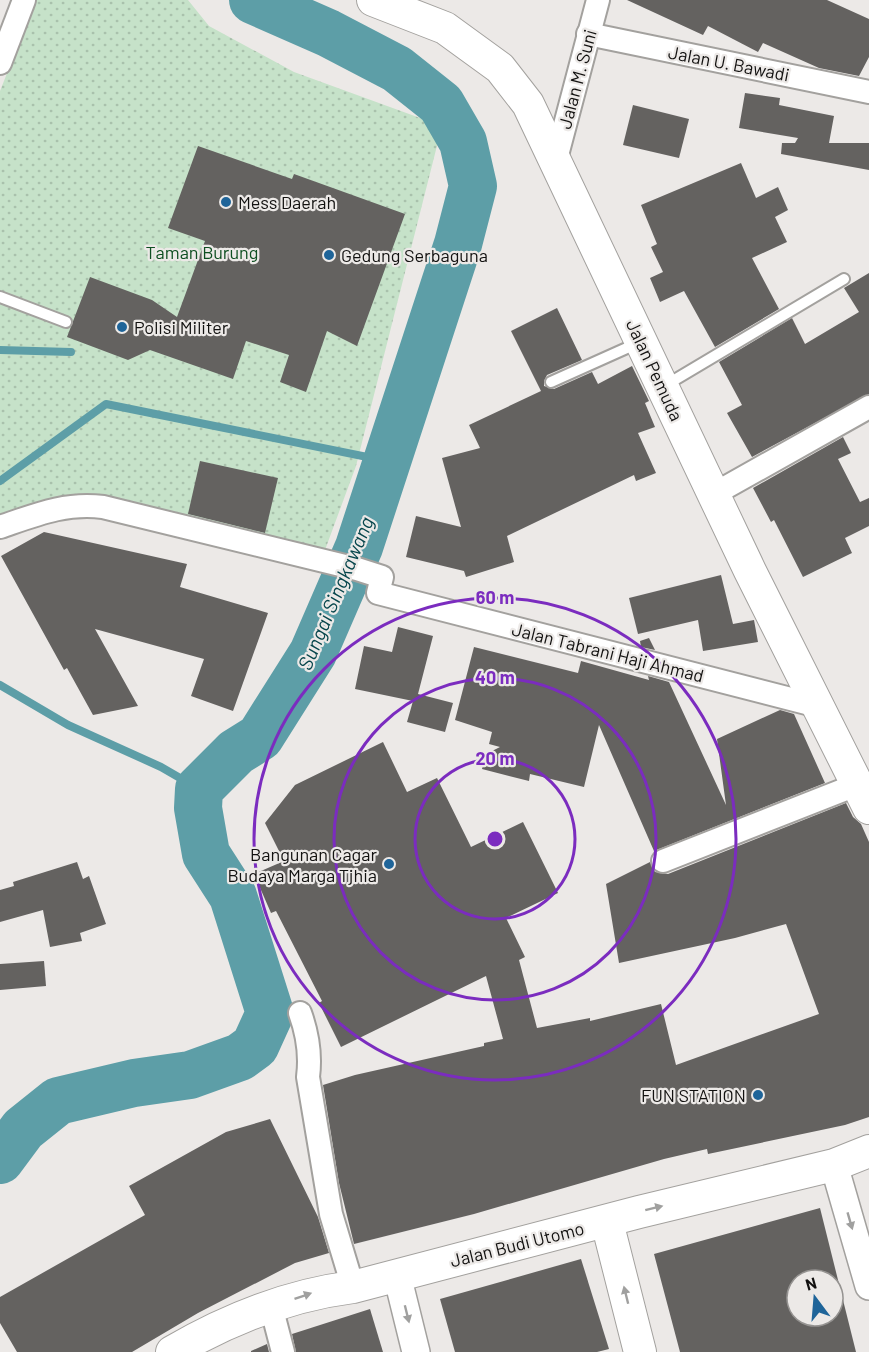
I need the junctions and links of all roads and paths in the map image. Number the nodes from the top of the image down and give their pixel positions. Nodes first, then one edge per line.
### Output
1 (24, 0) edge
2 (373, 0) edge
3 (598, 0) edge
4 (588, 34) junction
5 (0, 63) edge
6 (869, 92) edge
7 (556, 159) junction
8 (844, 279) dead end
9 (0, 297) edge
10 (66, 322) dead end
11 (642, 341) junction
12 (551, 382) dead end
13 (663, 386) junction
14 (869, 407) edge
15 (714, 494) junction
16 (0, 527) edge
17 (818, 706) junction
18 (862, 796) edge
19 (663, 861) dead end
20 (300, 1013) dead end
21 (869, 1151) edge
22 (834, 1165) junction
23 (607, 1221) junction
24 (397, 1275) junction
25 (869, 1286) edge
26 (353, 1287) junction
27 (271, 1306) junction
28 (190, 1347) edge
29 (283, 1352) edge
30 (416, 1352) edge
31 (640, 1352) edge

1 - 5 street
2 - 7 main road, Jalan Pemuda
3 - 4 street, Jalan M. Suni
4 - 6 street, Jalan U. Bawadi
4 - 7 street, Jalan M. Suni
7 - 11 main road, Jalan Pemuda
8 - 13 lane
9 - 10 lane
11 - 12 lane
11 - 13 main road, Jalan Pemuda
13 - 15 main road, Jalan Pemuda
14 - 15 street
15 - 17 main road, Jalan Pemuda
16 - 17 street, Jalan Tabrani Haji Ahmad
17 - 18 main road, Jalan Pemuda
18 - 19 street
20 - 26 street
21 - 22 main road, Jalan Budi Utomo
23 -> 22 main road, Jalan Budi Utomo
22 -> 25 street
23 - 24 main road, Jalan Budi Utomo
31 -> 23 main road
24 - 26 main road, Jalan Budi Utomo
24 -> 30 street
27 -> 26 main road, Jalan Budi Utomo
27 - 28 main road, Jalan Budi Utomo
27 - 29 street

